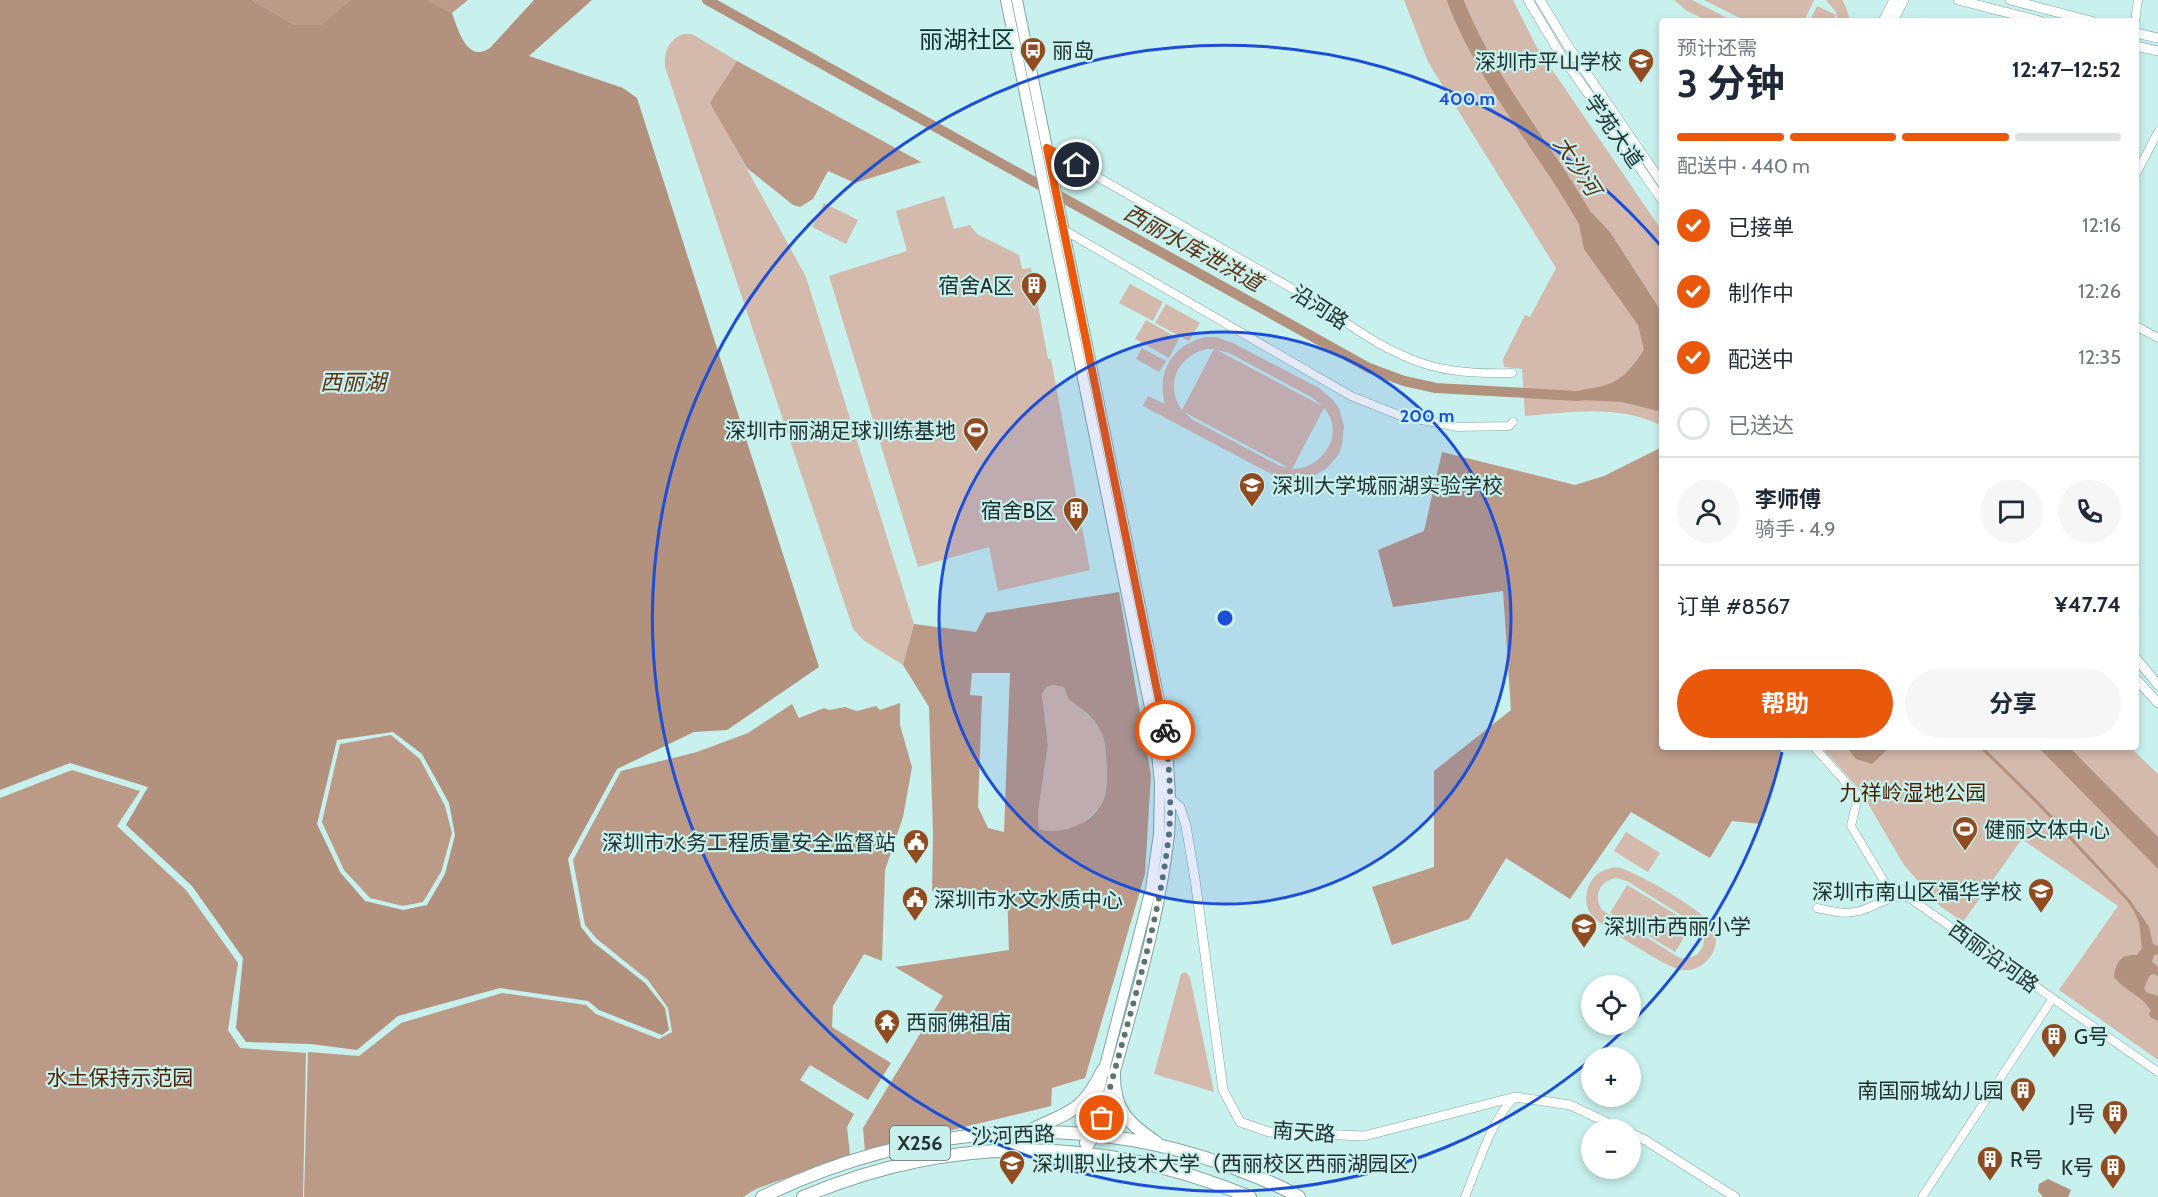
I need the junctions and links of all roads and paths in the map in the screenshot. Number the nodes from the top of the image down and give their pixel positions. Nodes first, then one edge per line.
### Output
1 (1006, 0) edge
2 (1017, 0) edge
3 (1528, 0) edge
4 (1540, 0) edge
5 (1894, 0) edge
6 (1904, 0) edge
7 (1958, 0) edge
8 (2010, 0) edge
9 (2138, 0) edge
10 (1885, 18) edge
11 (1895, 18) edge
12 (2028, 18) edge
13 (2079, 18) edge
14 (2135, 18) edge
15 (2139, 34) edge
16 (2158, 38) edge
17 (2139, 47) edge
18 (2158, 51) edge
19 (2158, 132) edge
20 (1042, 149) junction
21 (2139, 168) edge
22 (1659, 179) edge
23 (1659, 196) edge
24 (1052, 197) junction
25 (1064, 230) junction
26 (2139, 328) edge
27 (2158, 338) edge
28 (1512, 372) dead end
29 (1513, 422) dead end
30 (2139, 662) edge
31 (2139, 682) edge
32 (2158, 685) edge
33 (2158, 703) edge
34 (1817, 750) edge
35 (1170, 799) junction
36 (1893, 896) junction
37 (1816, 908) dead end
38 (2053, 998) junction
39 (1108, 1071) junction
40 (2158, 1072) edge
41 (1515, 1096) junction
42 (1600, 1119) edge
43 (1027, 1132) junction
44 (1091, 1135) junction
45 (1641, 1138) edge
46 (1160, 1146) junction
47 (1084, 1152) junction
48 (762, 1197) edge
49 (802, 1197) edge
50 (1250, 1197) edge
51 (1299, 1197) edge
52 (1465, 1197) edge
53 (1735, 1197) edge
54 (1922, 1197) edge

1 - 20 main road
2 - 20 main road
3 - 23 street, 学苑大道
4 - 22 street, 学苑大道
5 - 10 street
6 - 11 street
7 - 12 street
8 - 13 street
9 - 14 street
15 - 16 street
17 - 18 street
19 - 21 street
20 - 24 main road
20 - 28 street, 沿河路
24 - 25 main road
24 - 39 main road
25 - 29 street
25 - 35 main road
26 - 27 street
30 - 32 street
31 - 33 street
34 - 36 street
35 - 39 main road
35 - 41 street, 南天路
36 - 37 street
36 - 38 street, 西丽沿河路
38 - 40 street, 西丽沿河路
38 - 54 street
39 - 43 main road
39 - 44 main road
39 - 46 main road
41 - 42 street, 南天路
41 - 52 street
43 - 44 main road, 沙河西路 / X256
43 - 48 main road, 沙河西路 / X256
44 - 46 main road, 沙河西路 / X256
44 - 47 main road
45 - 53 street
46 - 51 main road, 沙河西路 / X256
47 - 49 main road, 沙河西路 / X256
47 - 50 main road, 沙河西路 / X256

